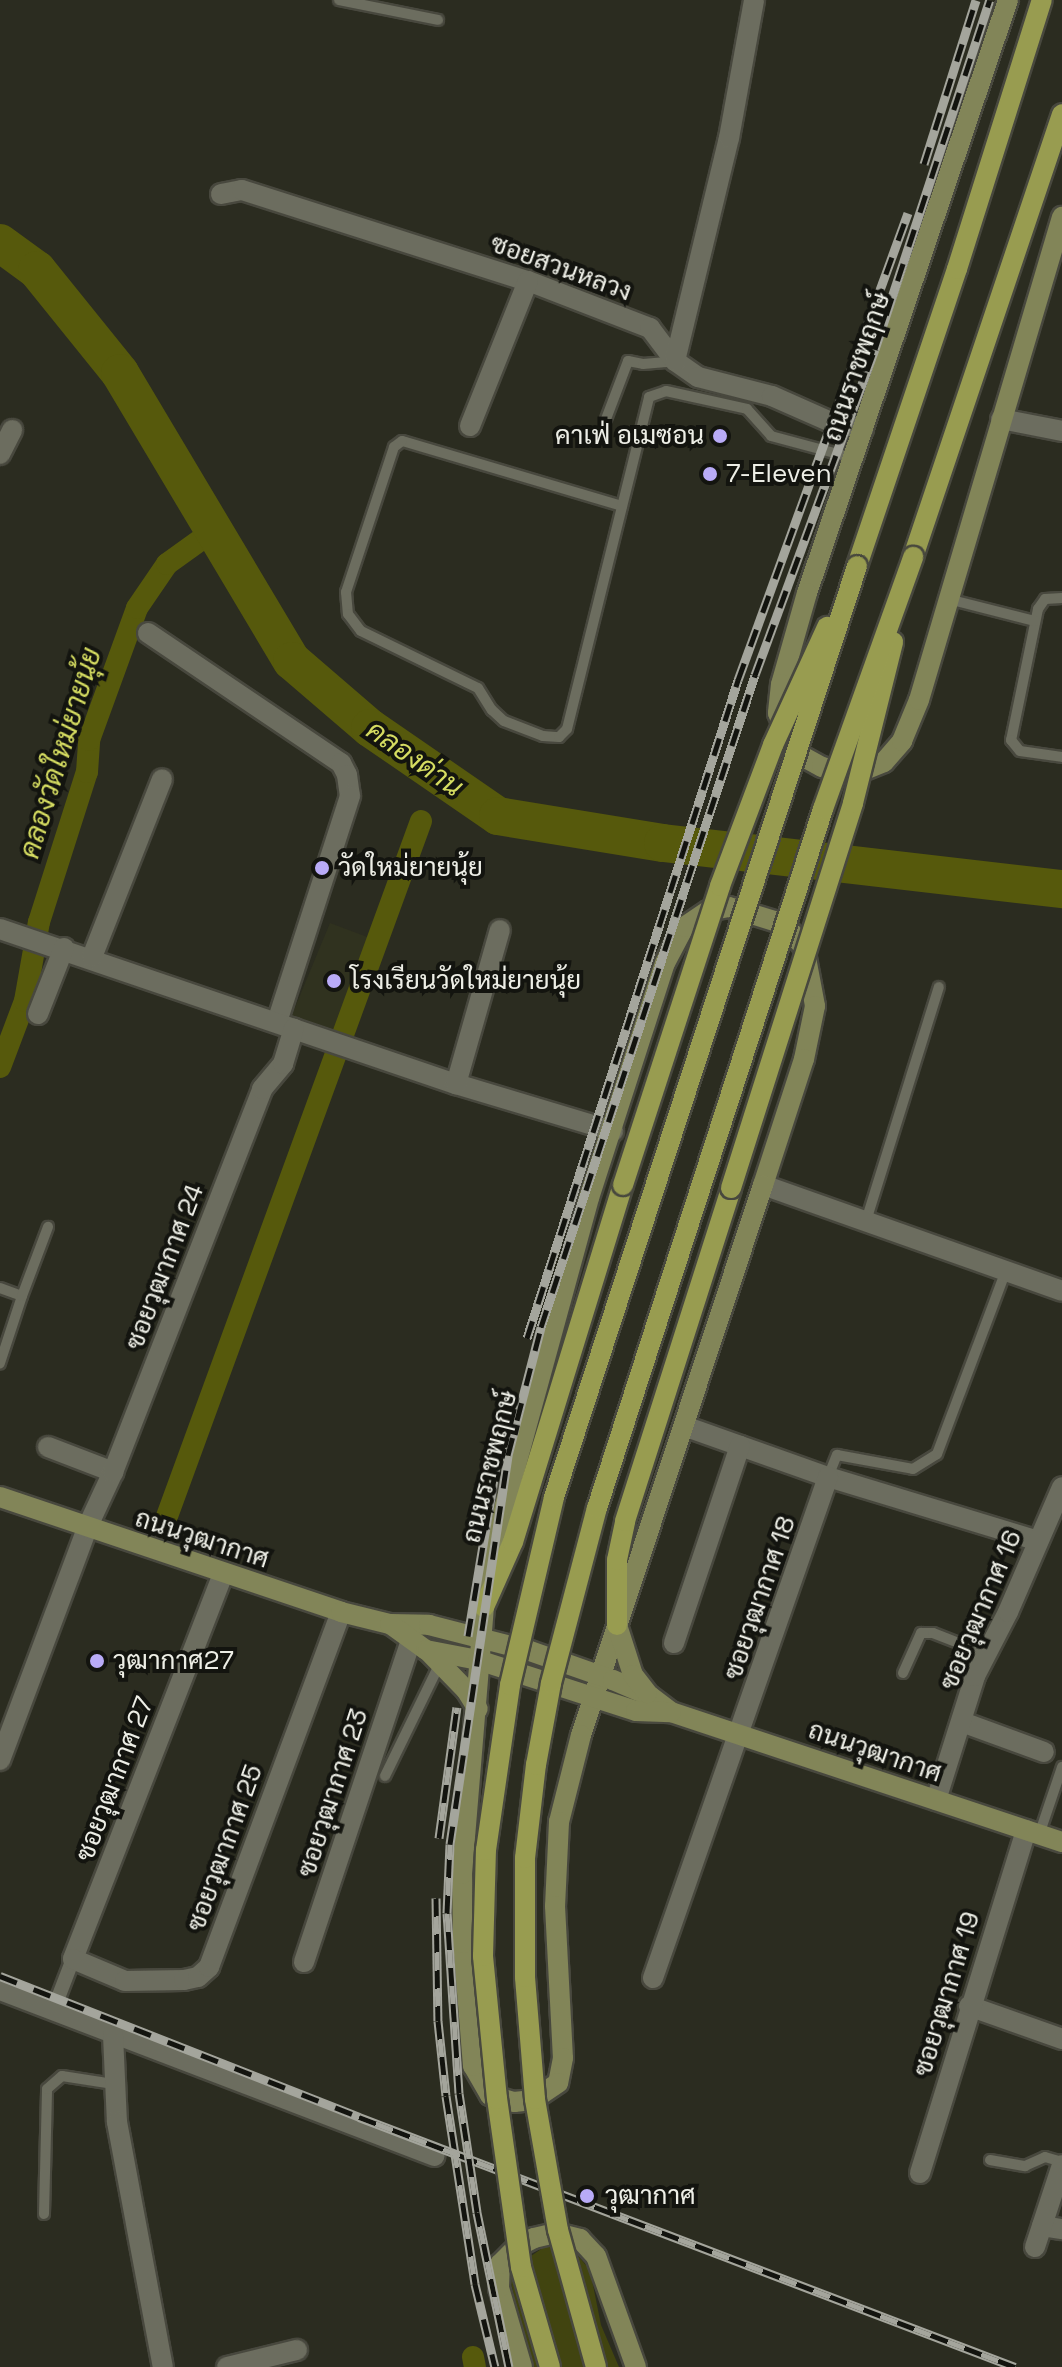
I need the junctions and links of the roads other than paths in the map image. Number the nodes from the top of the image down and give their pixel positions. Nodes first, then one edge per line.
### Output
1 (339, 0) edge
2 (754, 0) edge
3 (1008, 0) edge
4 (1042, 0) edge
5 (438, 20) dead end
6 (1062, 114) edge
7 (221, 194) dead end
8 (1062, 217) edge
9 (528, 281) junction
10 (675, 361) junction
11 (606, 419) dead end
12 (1001, 419) junction
13 (470, 426) dead end
14 (863, 429) junction
15 (12, 430) dead end
16 (1062, 431) edge
17 (0, 454) edge
18 (853, 458) junction
19 (622, 506) junction
20 (913, 557) junction
21 (857, 566) junction
22 (1062, 598) edge
23 (948, 599) junction
24 (1035, 621) junction
25 (148, 633) dead end
26 (1062, 757) edge
27 (162, 779) dead end
28 (0, 929) edge
29 (500, 930) dead end
30 (46, 942) junction
31 (92, 957) junction
32 (939, 987) dead end
33 (38, 1014) dead end
34 (285, 1026) junction
35 (456, 1084) junction
36 (613, 1131) junction
37 (763, 1185) junction
38 (866, 1221) junction
39 (48, 1227) dead end
40 (1006, 1270) junction
41 (0, 1288) edge
42 (1062, 1291) edge
43 (22, 1296) junction
44 (0, 1363) edge
45 (684, 1426) junction
46 (740, 1446) junction
47 (48, 1447) dead end
48 (113, 1472) junction
49 (828, 1477) junction
50 (1062, 1487) edge
51 (0, 1497) edge
52 (87, 1528) junction
53 (1039, 1541) junction
54 (223, 1574) junction
55 (484, 1607) junction
56 (341, 1612) junction
57 (390, 1624) junction
58 (429, 1625) junction
59 (617, 1625) junction
60 (481, 1638) junction
61 (674, 1643) dead end
62 (426, 1650) junction
63 (987, 1654) junction
64 (478, 1660) junction
65 (903, 1673) dead end
66 (602, 1676) junction
67 (594, 1699) junction
68 (643, 1704) junction
69 (478, 1709) junction
70 (962, 1722) junction
71 (581, 1735) junction
72 (741, 1735) junction
73 (1044, 1752) dead end
74 (0, 1760) edge
75 (1062, 1767) edge
76 (385, 1776) dead end
77 (936, 1800) junction
78 (1032, 1832) junction
79 (1062, 1842) edge
80 (73, 1959) junction
81 (304, 1962) dead end
82 (653, 1978) dead end
83 (0, 1991) edge
84 (969, 2006) junction
85 (53, 2011) junction
86 (113, 2035) junction
87 (1062, 2039) edge
88 (113, 2084) junction
89 (434, 2156) dead end
90 (990, 2160) dead end
91 (1062, 2164) edge
92 (920, 2173) dead end
93 (44, 2214) dead end
94 (1052, 2227) edge
95 (1035, 2247) dead end
96 (297, 2350) dead end
97 (163, 2367) edge
98 (227, 2367) edge
99 (522, 2367) edge
100 (550, 2367) edge
101 (596, 2367) edge
102 (636, 2367) edge

1 - 5 lane
2 - 10 street
3 - 14 main road, ถนนราชพฤกษ์
4 - 21 main road
6 - 20 main road
7 - 9 street, ซอยสวนหลวง
8 - 12 main road, ถนนราชพฤกษ์
9 - 10 street, ซอยสวนหลวง
9 - 13 street
10 - 11 lane
10 - 14 street, ซอยสวนหลวง
12 - 16 street
12 - 23 main road, ถนนราชพฤกษ์
14 - 18 main road, ถนนราชพฤกษ์
15 - 17 street
18 - 19 lane
18 - 23 main road, ถนนราชพฤกษ์
19 - 19 lane
20 - 59 main road, bridge
20 - 101 main road, bridge
21 - 55 main road, bridge
21 - 100 main road, bridge
22 - 24 lane
23 - 24 lane
24 - 26 lane
25 - 34 street, ซอยวุฒากาศ 24
27 - 31 street
28 - 30 street
29 - 35 street
30 - 31 street
30 - 33 street
31 - 34 street
32 - 38 lane
34 - 35 street
34 - 48 street, ซอยวุฒากาศ 24
35 - 36 street
36 - 37 main road, ถนนราชพฤกษ์
36 - 55 main road, ถนนราชพฤกษ์
37 - 38 street
37 - 45 main road, ถนนราชพฤกษ์
38 - 40 street
39 - 43 lane
40 - 42 street
40 - 49 lane
41 - 43 lane
43 - 44 lane
45 - 46 street
45 - 59 main road, ถนนราชพฤกษ์
46 - 49 street
46 - 61 street
47 - 48 street
48 - 52 street, ซอยวุฒากาศ 24
49 - 53 street
49 - 72 street, ซอยวุฒากาศ 18
50 - 53 street, ซอยวุฒากาศ 16
51 - 52 main road, ถนนวุฒากาศ
52 - 54 main road, ถนนวุฒากาศ
52 - 74 street, ซอยวุฒากาศ 24
53 - 63 street, ซอยวุฒากาศ 16
54 - 56 main road, ถนนวุฒากาศ
54 - 80 street, ซอยวุฒากาศ 27
55 - 58 main road
55 - 60 main road, ถนนราชพฤกษ์
56 - 57 main road, ถนนวุฒากาศ
56 - 80 street, ซอยวุฒากาศ 25
57 - 58 main road, ถนนวุฒากาศ
57 - 62 main road, ถนนวุฒากาศ
58 - 60 main road, ถนนวุฒากาศ
59 - 66 main road, ถนนราชพฤกษ์
59 - 68 main road
60 - 64 main road, ถนนราชพฤกษ์
60 - 66 main road, ถนนวุฒากาศ
62 - 64 main road, ถนนวุฒากาศ
62 - 69 main road
62 - 76 lane
62 - 81 street, ซอยวุฒากาศ 23
63 - 65 lane
63 - 70 street, ซอยวุฒากาศ 16
64 - 67 main road, ถนนวุฒากาศ
64 - 69 main road, ถนนราชพฤกษ์
66 - 67 main road, ถนนราชพฤกษ์
66 - 68 main road, ถนนวุฒากาศ
67 - 68 main road, ถนนวุฒากาศ
67 - 71 main road, ถนนราชพฤกษ์
68 - 71 main road
68 - 72 main road, ถนนวุฒากาศ
69 - 71 main road, ถนนราชพฤกษ์
70 - 73 street
70 - 77 street, ซอยวุฒากาศ 16
72 - 77 main road, ถนนวุฒากาศ
72 - 82 street, ซอยวุฒากาศ 18
75 - 78 lane
77 - 78 main road, ถนนวุฒากาศ
78 - 79 main road, ถนนวุฒากาศ
78 - 84 street, ซอยวุฒากาศ 19
80 - 85 street
83 - 85 street
84 - 87 street
84 - 92 street, ซอยวุฒากาศ 19
85 - 86 street
86 - 88 street
86 - 89 street
88 - 93 lane
88 - 97 street
90 - 91 lane
91 - 94 street
94 - 95 street
96 - 98 street
99 - 102 main road

